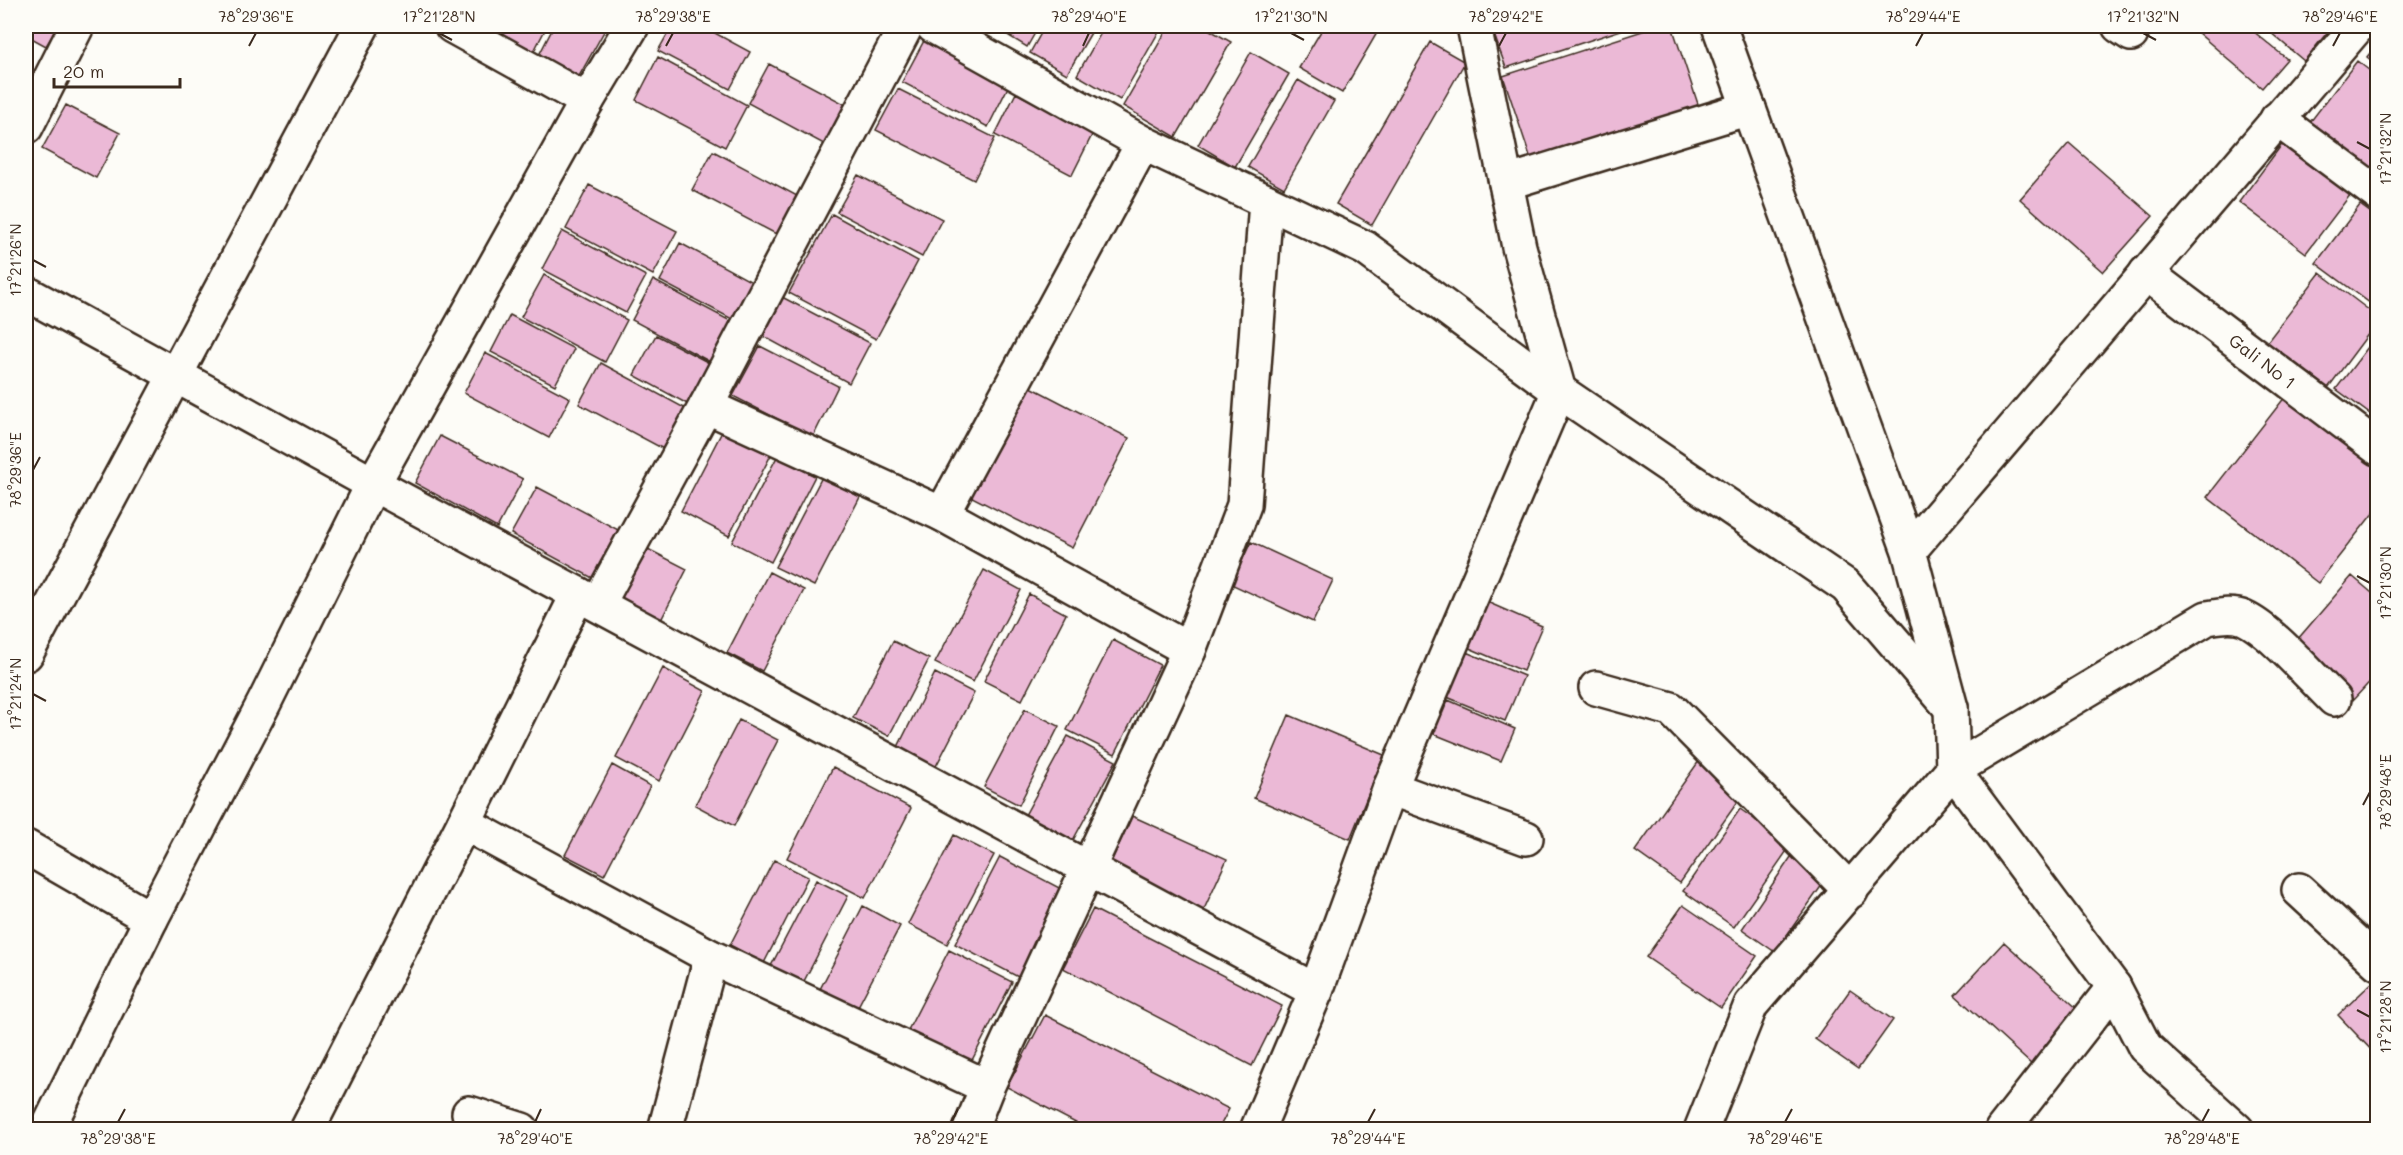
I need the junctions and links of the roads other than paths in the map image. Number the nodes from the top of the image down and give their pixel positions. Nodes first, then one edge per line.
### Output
1 (77, 26) edge
2 (362, 26) edge
3 (452, 26) edge
4 (632, 26) edge
5 (906, 26) edge
6 (933, 26) edge
7 (1474, 26) edge
8 (1719, 26) edge
9 (2358, 26) edge
10 (587, 101) junction
11 (1749, 108) junction
12 (2277, 119) junction
13 (26, 127) edge
14 (1143, 143) junction
15 (1506, 183) junction
16 (2378, 194) edge
17 (1266, 201) junction
18 (2146, 273) junction
19 (26, 293) edge
20 (174, 374) junction
21 (1559, 391) junction
22 (706, 406) junction
23 (2378, 448) edge
24 (373, 484) junction
25 (942, 514) junction
26 (1909, 551) junction
27 (588, 599) junction
28 (1189, 650) junction
29 (26, 654) edge
30 (1596, 688) dead end
31 (2334, 699) dead end
32 (1951, 708) junction
33 (1953, 770) junction
34 (1390, 788) junction
35 (464, 823) junction
36 (1526, 838) dead end
37 (26, 848) edge
38 (1088, 868) junction
39 (2299, 890) dead end
40 (1851, 891) junction
41 (151, 919) junction
42 (711, 957) junction
43 (2378, 963) edge
44 (2114, 987) junction
45 (1316, 992) junction
46 (987, 1087) junction
47 (469, 1113) dead end
48 (26, 1119) edge
49 (46, 1130) edge
50 (307, 1130) edge
51 (522, 1130) edge
52 (665, 1130) edge
53 (970, 1130) edge
54 (1257, 1130) edge
55 (1701, 1130) edge
56 (2002, 1130) edge
57 (2237, 1130) edge

1 - 13 street
2 - 20 street
3 - 10 street
4 - 10 street
5 - 22 street
6 - 14 street
7 - 15 street
8 - 11 street
9 - 12 street
10 - 24 street
11 - 15 street
11 - 26 street
12 - 16 street
12 - 18 street
14 - 17 street
14 - 25 street
15 - 21 street
17 - 21 street
17 - 28 street
18 - 23 street, Gali No 1
18 - 26 street
19 - 20 street
20 - 24 street
20 - 29 street
21 - 32 street
21 - 34 street
22 - 25 street
22 - 27 street
24 - 27 street
24 - 41 street
25 - 28 street
26 - 32 street
27 - 35 street
27 - 38 street
28 - 38 street
30 - 40 street
31 - 33 street
32 - 33 street
33 - 40 street
33 - 44 street
34 - 36 street
34 - 45 street
35 - 42 street
35 - 50 street
37 - 41 street
38 - 45 street
38 - 46 street
39 - 43 street
40 - 55 street
41 - 49 street
42 - 46 street
42 - 52 street
44 - 56 street
44 - 57 street
45 - 54 street
46 - 53 street
47 - 51 street
48 - 49 street

